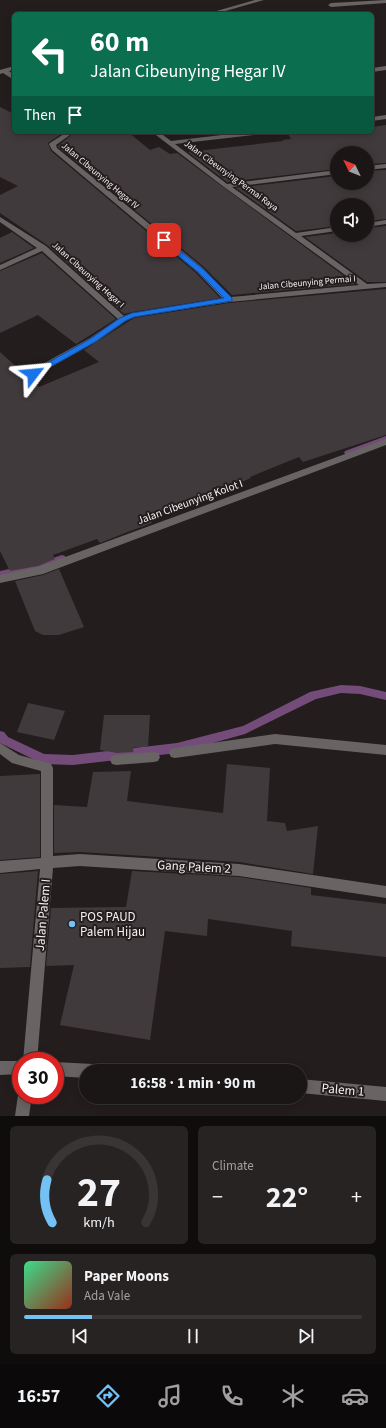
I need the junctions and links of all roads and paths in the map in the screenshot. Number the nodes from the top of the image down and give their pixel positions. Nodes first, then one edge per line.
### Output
1 (261, 0) edge
2 (386, 1) edge
3 (331, 5) dead end
4 (216, 12) edge
5 (386, 68) edge
6 (12, 69) edge
7 (374, 70) edge
8 (2, 72) edge
9 (12, 77) edge
10 (386, 117) edge
11 (374, 119) edge
12 (68, 134) edge
13 (158, 134) edge
14 (248, 134) edge
15 (170, 144) junction
16 (386, 166) edge
17 (374, 167) edge
18 (330, 173) edge
19 (226, 186) junction
20 (0, 219) edge
21 (386, 222) edge
22 (374, 224) edge
23 (330, 230) edge
24 (295, 235) junction
25 (43, 248) junction
26 (0, 268) edge
27 (386, 285) edge
28 (366, 287) junction
29 (229, 300) junction
30 (123, 319) junction
31 (33, 374) dead end
32 (386, 442) edge
33 (0, 579) edge
34 (0, 748) edge
35 (386, 750) edge
36 (175, 753) dead end
37 (154, 757) dead end
38 (116, 760) dead end
39 (47, 864) junction
40 (0, 867) edge
41 (386, 892) edge
42 (31, 1052) edge
43 (12, 1067) edge
44 (0, 1068) edge
45 (64, 1069) edge
46 (79, 1070) edge
47 (307, 1087) edge
48 (386, 1094) edge
49 (24, 1104) edge
50 (22, 1116) edge

1 - 4 street
2 - 3 street
5 - 7 street
6 - 8 street
8 - 9 street
10 - 11 street
12 - 29 street, Jalan Cibeunying Hegar IV
13 - 15 street, Jalan Cibeunying Permai Raya
14 - 15 street
15 - 19 street, Jalan Cibeunying Permai Raya
16 - 17 street
18 - 19 street
19 - 24 street, Jalan Cibeunying Permai Raya
20 - 25 street, Jalan Cibeunying Hegar I
21 - 22 street
23 - 24 street
24 - 28 street, Jalan Cibeunying Permai Raya
25 - 26 street
25 - 30 street, Jalan Cibeunying Hegar I
27 - 28 street, Jalan Cibeunying Permai I
28 - 29 street, Jalan Cibeunying Permai I
29 - 30 street, Jalan Cibeunying Permai I
30 - 31 street
32 - 33 street, Jalan Cibeunying Kolot I
34 - 39 street, Jalan Palem I
35 - 36 street
37 - 38 street
39 - 40 street, Gang Palem 2
39 - 41 street, Gang Palem 2
39 - 42 street, Jalan Palem I
43 - 44 street
45 - 46 street
47 - 48 street, Palem 1
49 - 50 street

